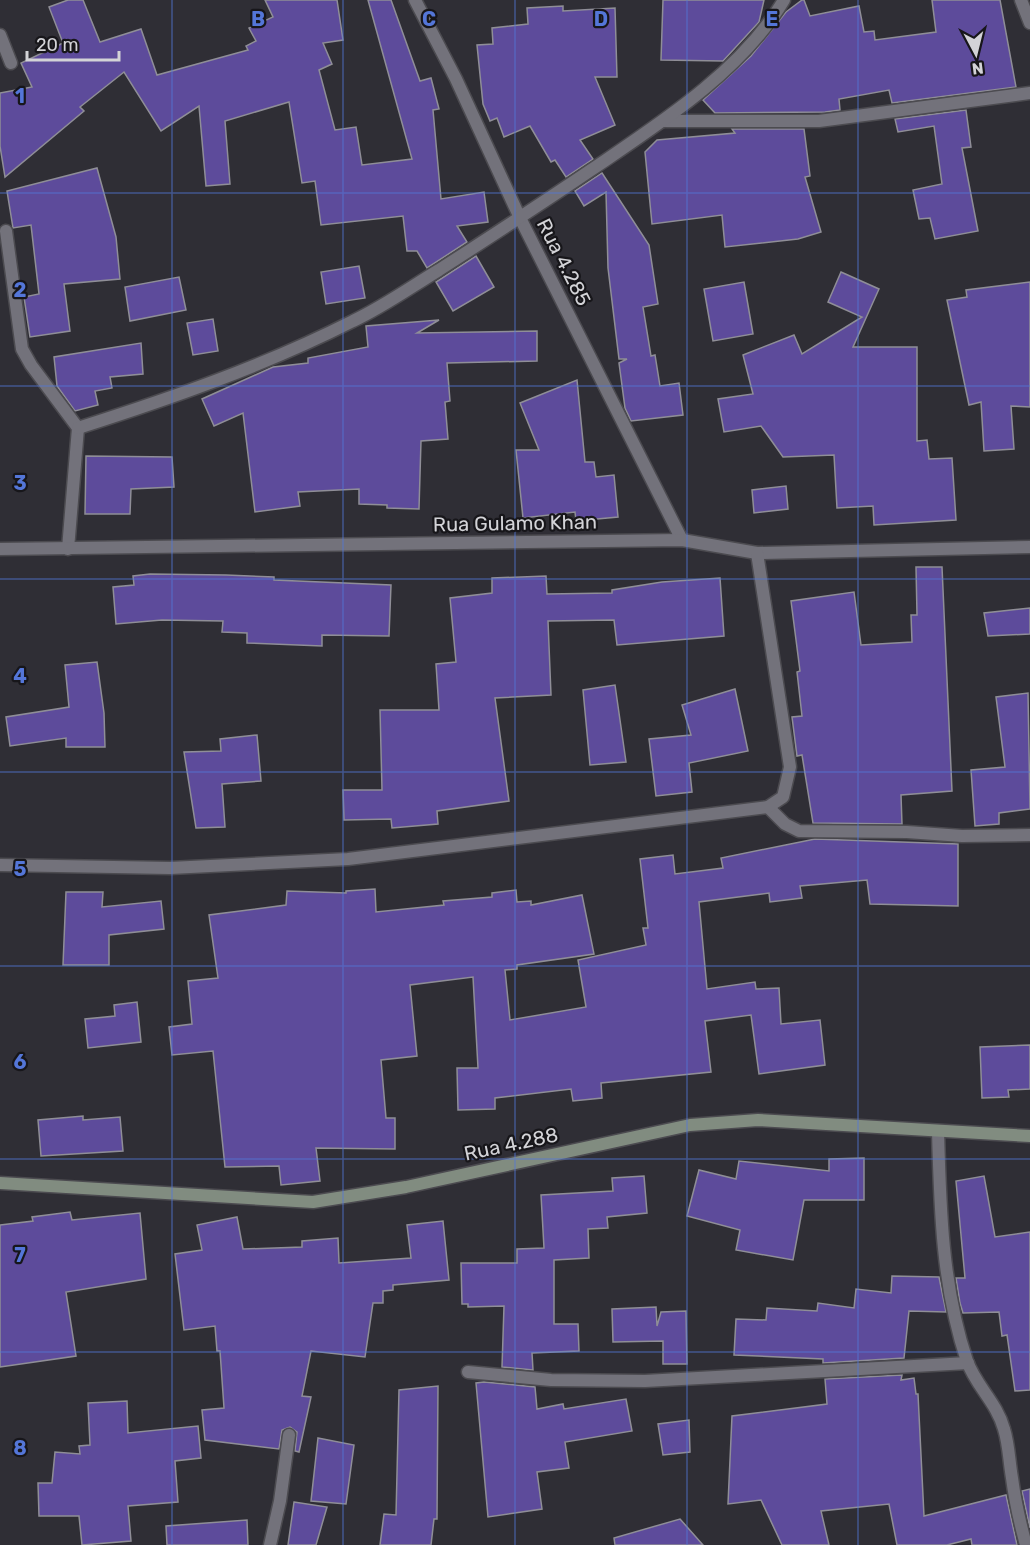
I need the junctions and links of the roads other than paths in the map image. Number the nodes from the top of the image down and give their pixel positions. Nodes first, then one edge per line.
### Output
1 (415, 0) edge
2 (784, 0) edge
3 (1021, 0) edge
4 (1030, 22) edge
5 (0, 35) edge
6 (11, 63) dead end
7 (1030, 93) edge
8 (664, 121) junction
9 (520, 218) junction
10 (6, 231) dead end
11 (78, 428) junction
12 (682, 540) junction
13 (1030, 547) edge
14 (0, 549) edge
15 (68, 549) junction
16 (757, 553) junction
17 (768, 807) junction
18 (1030, 835) edge
19 (0, 865) edge
20 (938, 1131) junction
21 (1030, 1136) edge
22 (0, 1183) edge
23 (968, 1364) junction
24 (468, 1372) dead end
25 (289, 1435) dead end
26 (270, 1545) edge
27 (1026, 1545) edge

1 - 9 street, Rua 4.285
2 - 8 street
3 - 4 street
5 - 6 street
7 - 8 street
8 - 9 street
9 - 11 street
9 - 12 street, Rua 4.285
10 - 11 street
11 - 15 street
12 - 15 street, Rua Gulamo Khan
12 - 16 street, Rua Gulamo Khan
13 - 16 street, Rua Gulamo Khan
14 - 15 street, Rua Gulamo Khan
16 - 17 street
17 - 18 street
17 - 19 street
20 - 21 street, Rua 4.288
20 - 22 street, Rua 4.288
20 - 23 street
23 - 24 street
23 - 27 street
25 - 26 street

